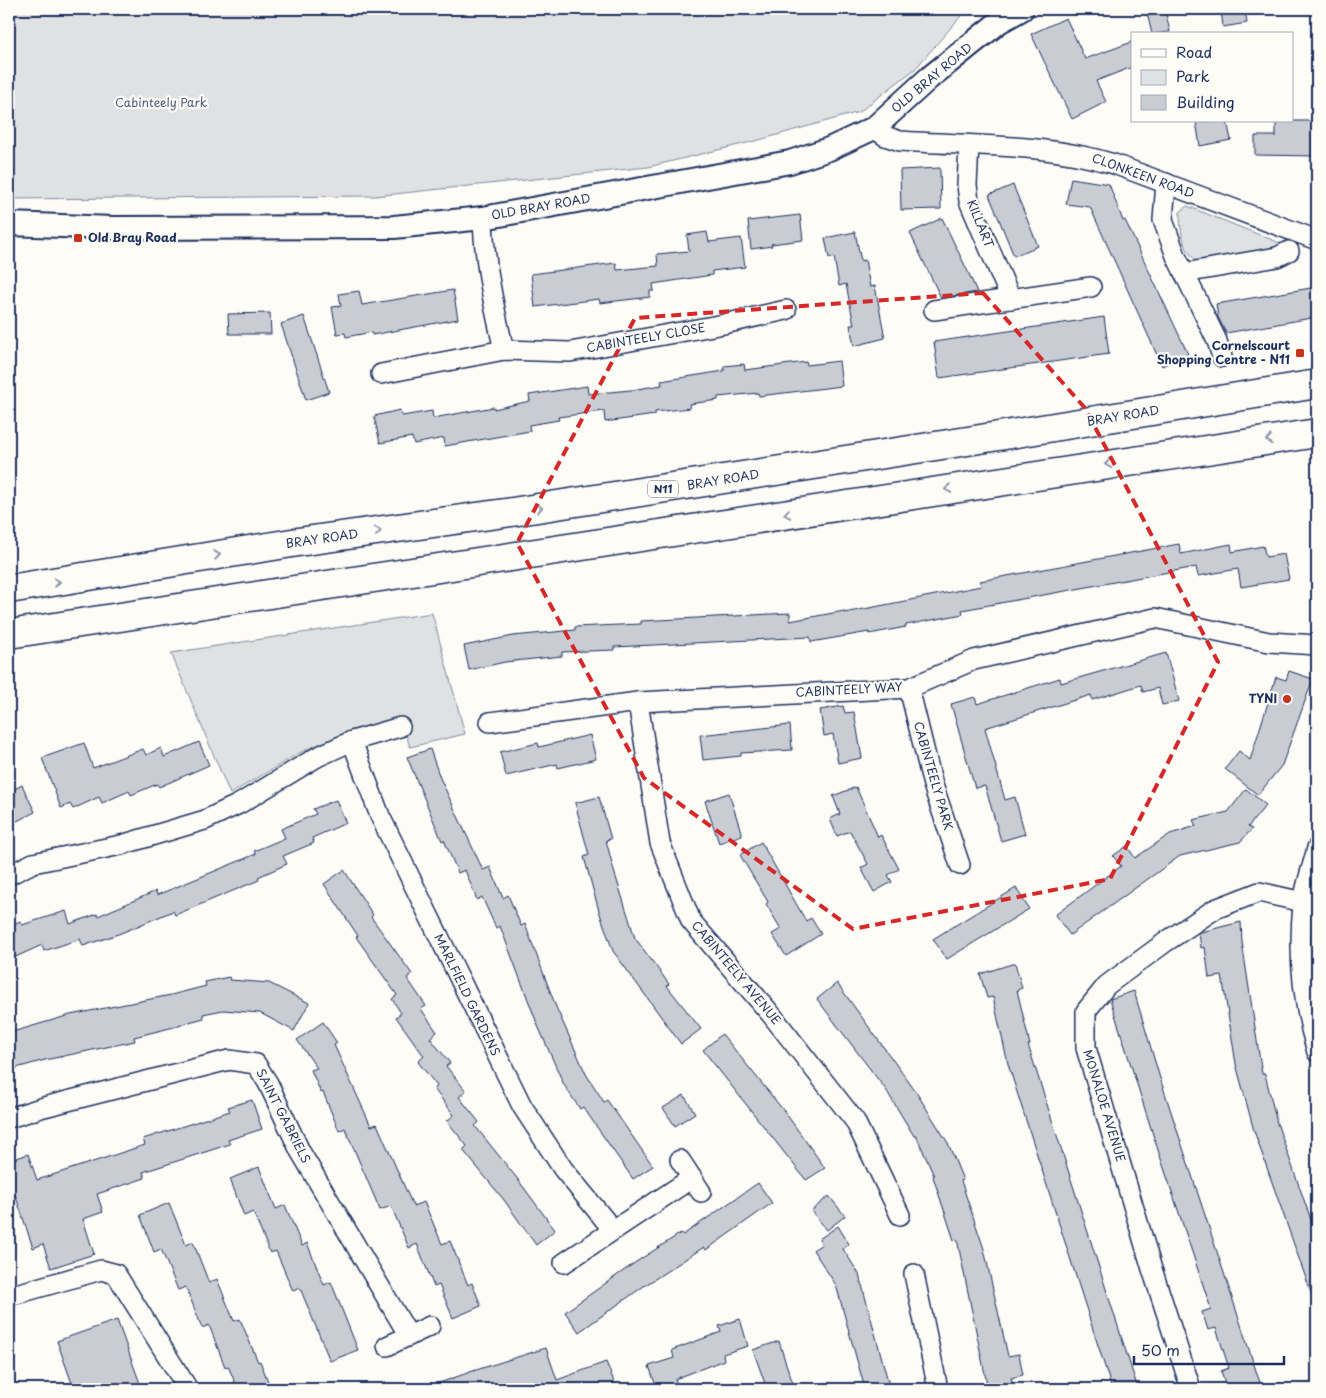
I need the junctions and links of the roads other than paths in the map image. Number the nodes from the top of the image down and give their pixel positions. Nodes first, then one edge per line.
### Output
1 (1022, 9) edge
2 (874, 128) junction
3 (969, 145) junction
4 (1166, 183) junction
5 (483, 218) junction
6 (9, 224) edge
7 (1317, 240) edge
8 (1289, 250) dead end
9 (1184, 273) junction
10 (1091, 287) dead end
11 (1011, 299) junction
12 (786, 310) dead end
13 (934, 310) dead end
14 (504, 350) junction
15 (1222, 357) dead end
16 (381, 374) dead end
17 (1309, 387) edge
18 (1317, 433) edge
19 (9, 589) edge
20 (9, 634) edge
21 (1317, 645) edge
22 (908, 688) junction
23 (638, 702) junction
24 (490, 722) dead end
25 (400, 727) dead end
26 (352, 742) junction
27 (1317, 848) edge
28 (960, 865) dead end
29 (9, 875) edge
30 (1303, 902) junction
31 (1317, 1052) edge
32 (9, 1118) edge
33 (680, 1160) dead end
34 (900, 1215) dead end
35 (613, 1230) junction
36 (564, 1263) dead end
37 (914, 1274) dead end
38 (9, 1296) edge
39 (430, 1326) dead end
40 (409, 1336) junction
41 (387, 1346) dead end
42 (188, 1389) edge
43 (938, 1389) edge
44 (1191, 1389) edge

1 - 2 street, OLD BRAY ROAD
2 - 3 street, CLONKEEN ROAD
2 - 5 street, OLD BRAY ROAD
3 - 4 street, CLONKEEN ROAD
3 - 11 street, KILLART
4 - 7 street, CLONKEEN ROAD
4 - 9 street
5 - 6 street, OLD BRAY ROAD
5 - 14 street
8 - 9 street
9 - 15 street
10 - 11 street
11 - 13 street
12 - 14 street, CABINTEELY CLOSE
14 - 16 street, CABINTEELY CLOSE
19 -> 17 highway, BRAY ROAD / N11
18 -> 20 highway
21 - 22 street, CABINTEELY WAY
22 - 23 street, CABINTEELY WAY
22 - 28 street, CABINTEELY PARK
23 - 24 street, CABINTEELY WAY
23 - 34 street, CABINTEELY AVENUE
25 - 26 street
26 - 29 street
26 - 35 street, MARLFIELD GARDENS
27 - 30 street
30 - 31 street
30 - 44 street, MONALOE AVENUE
32 - 40 street, SAINT GABRIELS
33 - 35 street
35 - 36 street
37 - 43 street
38 - 42 street
39 - 40 street
40 - 41 street

